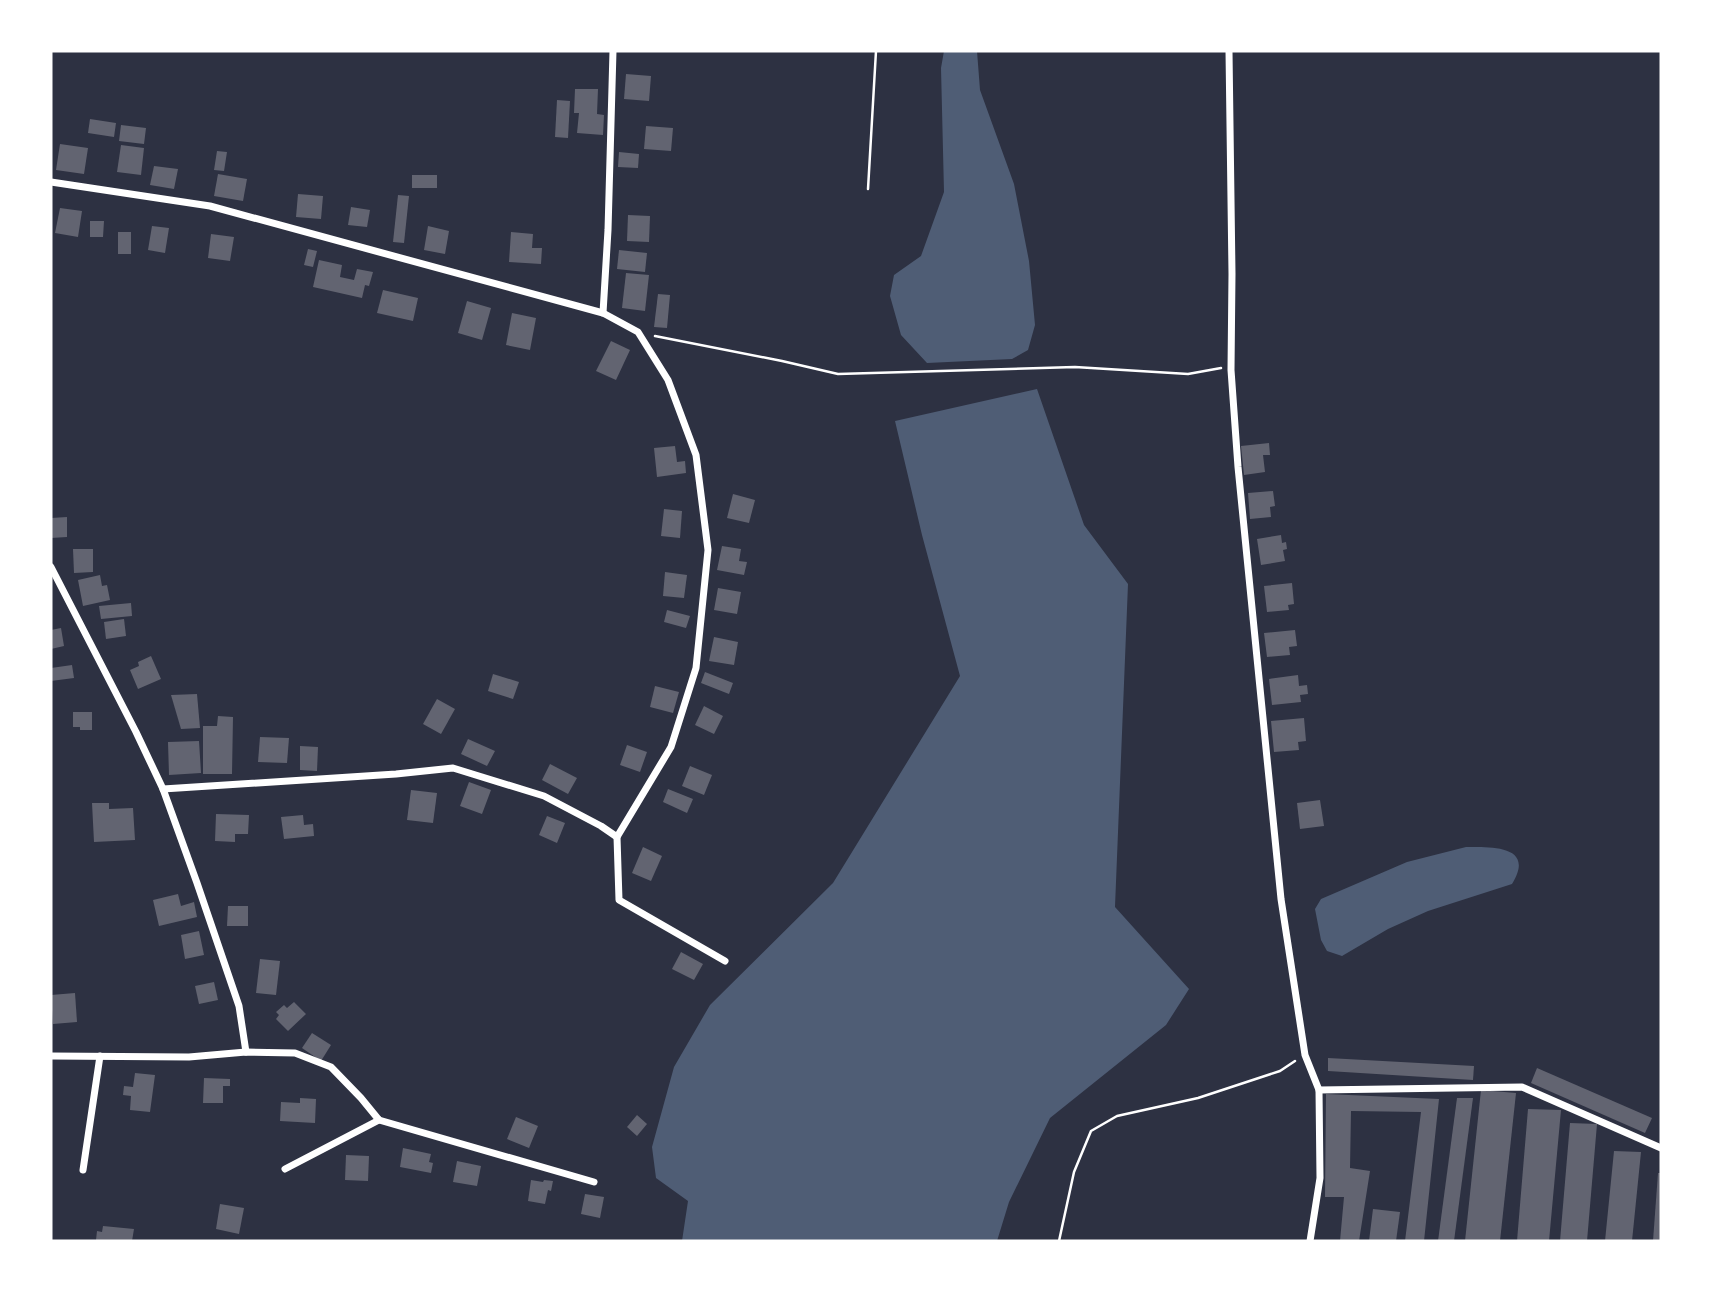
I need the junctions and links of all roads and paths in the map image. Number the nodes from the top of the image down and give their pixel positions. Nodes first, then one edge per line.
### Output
1 (613, 51) edge
2 (876, 51) edge
3 (1229, 51) edge
4 (51, 182) edge
5 (868, 189) dead end
6 (603, 313) junction
7 (638, 332) junction
8 (1231, 370) junction
9 (51, 567) edge
10 (163, 789) junction
11 (617, 837) junction
12 (725, 961) dead end
13 (246, 1052) junction
14 (1305, 1055) junction
15 (51, 1056) edge
16 (100, 1056) junction
17 (1319, 1090) junction
18 (379, 1120) junction
19 (1661, 1148) edge
20 (285, 1169) dead end
21 (83, 1170) dead end
22 (594, 1182) dead end
23 (1059, 1241) edge
24 (1310, 1241) edge

1 - 6 street
2 - 5 path
3 - 8 street
4 - 6 street
6 - 7 street
7 - 8 path
7 - 11 street
8 - 14 street
9 - 10 street
10 - 11 street
10 - 13 street
11 - 12 street
13 - 16 street
13 - 18 street
14 - 17 street
14 - 23 path
15 - 16 street
16 - 21 street
17 - 19 street
17 - 24 street
18 - 20 street
18 - 22 street

